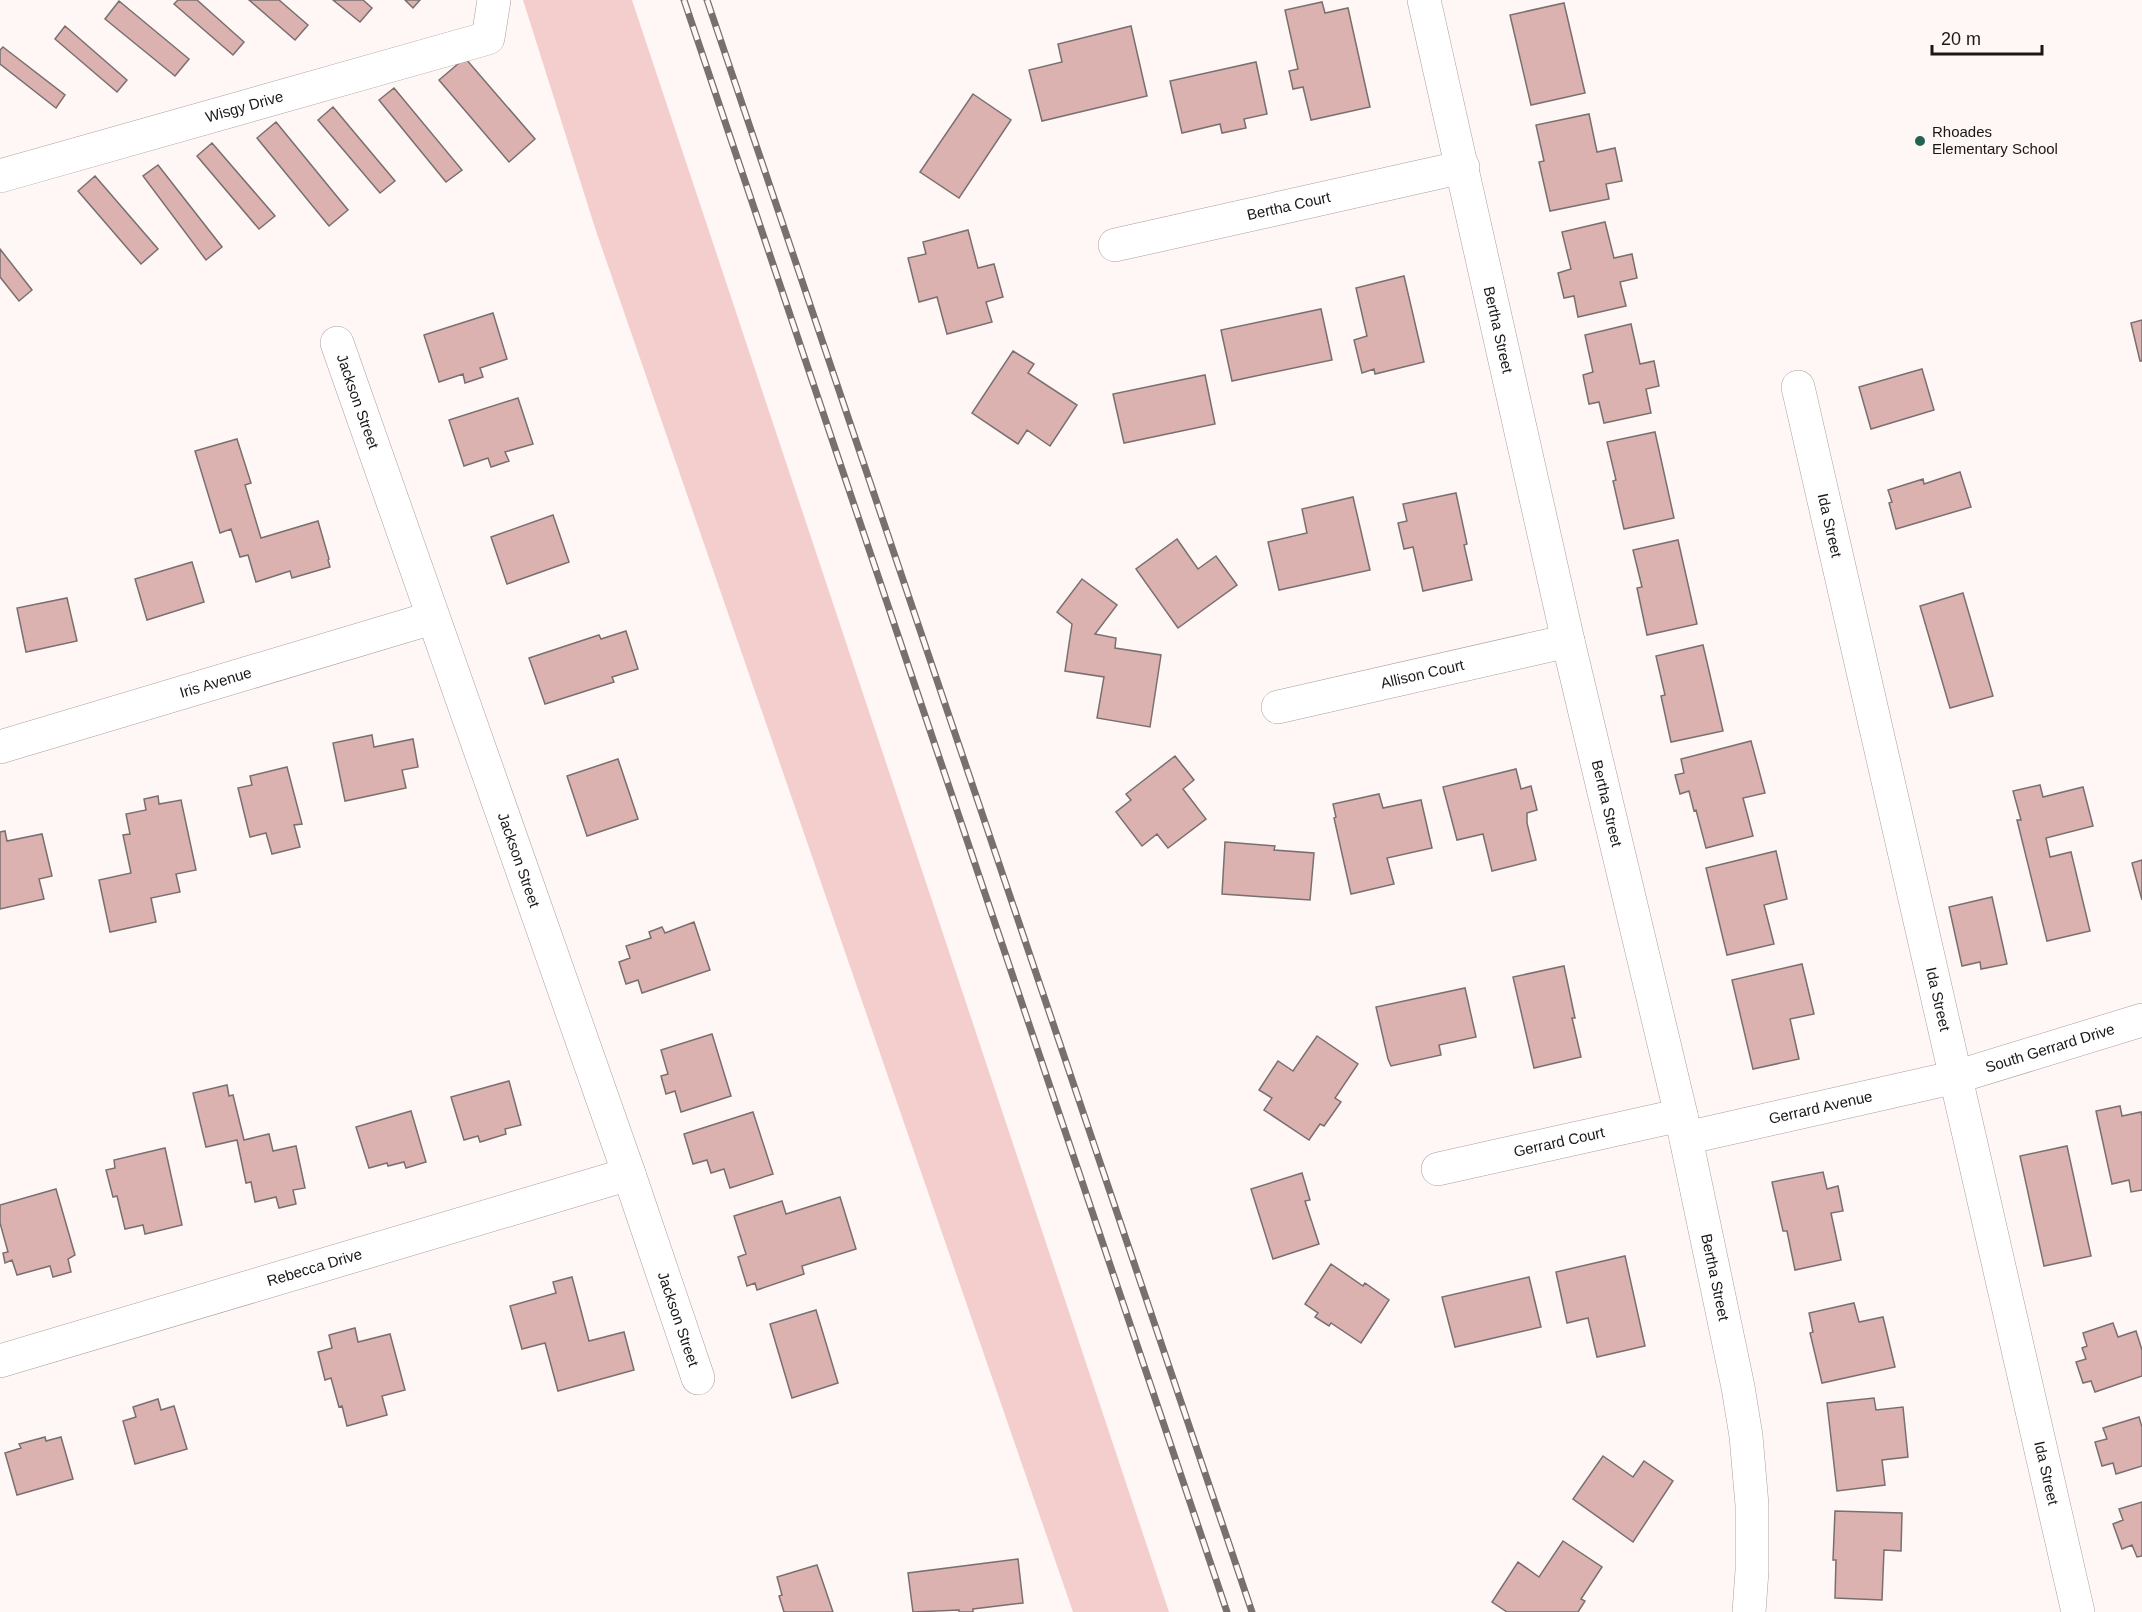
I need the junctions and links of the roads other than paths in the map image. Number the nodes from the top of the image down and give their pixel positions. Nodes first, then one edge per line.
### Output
1 (494, 0) edge
2 (1424, 0) edge
3 (1463, 167) junction
4 (0, 176) edge
5 (1115, 245) dead end
6 (337, 343) dead end
7 (1798, 387) dead end
8 (432, 618) junction
9 (1569, 640) junction
10 (1278, 707) dead end
11 (0, 747) edge
12 (2142, 1020) edge
13 (1956, 1077) junction
14 (1683, 1126) junction
15 (1438, 1169) dead end
16 (629, 1174) junction
17 (0, 1361) edge
18 (698, 1377) dead end
19 (1749, 1612) edge
20 (2078, 1612) edge

1 - 4 street, Wisgy Drive
2 - 3 street, Bertha Street
3 - 5 street, Bertha Court
3 - 9 street, Bertha Street
6 - 8 street, Jackson Street
7 - 13 street, Ida Street
8 - 11 street, Iris Avenue
8 - 16 street, Jackson Street
9 - 10 street, Allison Court
9 - 14 street, Bertha Street
12 - 13 street, South Gerrard Drive
13 - 14 street, Gerrard Avenue
13 - 20 street, Ida Street
14 - 15 street, Gerrard Court
14 - 19 street, Bertha Street
16 - 17 street, Rebecca Drive
16 - 18 street, Jackson Street

